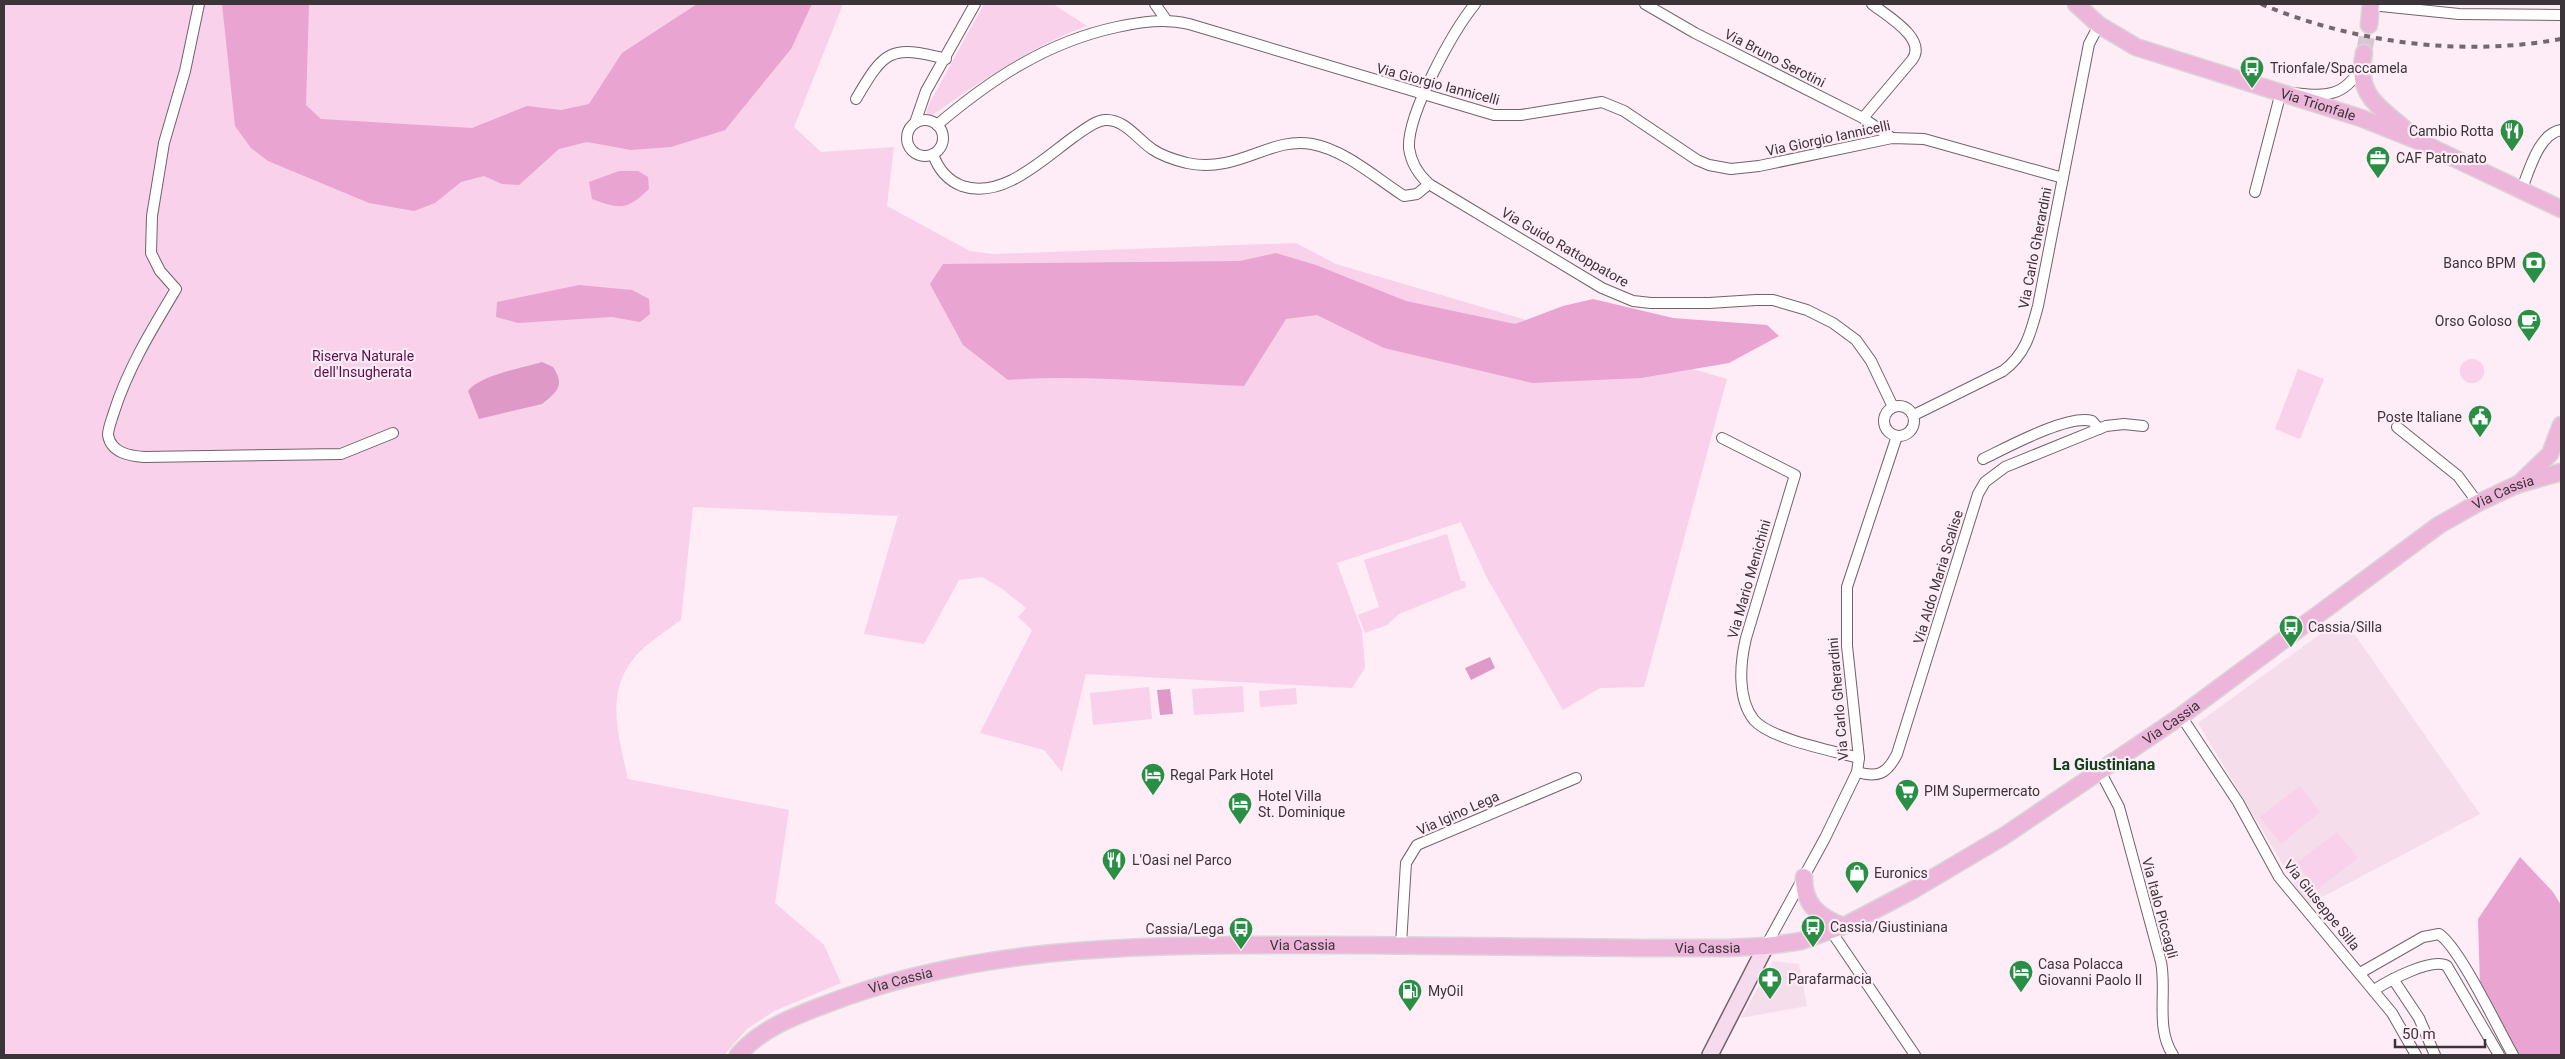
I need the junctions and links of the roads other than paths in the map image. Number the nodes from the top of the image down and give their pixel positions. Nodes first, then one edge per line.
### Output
1 (199, 4) edge
2 (975, 4) edge
3 (1155, 4) edge
4 (1475, 4) edge
5 (1645, 4) edge
6 (1872, 4) edge
7 (2076, 4) edge
8 (2371, 4) edge
9 (2561, 15) edge
10 (1167, 21) junction
11 (2099, 25) junction
12 (2369, 25) tunnel mouth
13 (946, 59) junction
14 (2362, 60) joint
15 (2281, 92) junction
16 (1424, 96) junction
17 (856, 99) dead end
18 (1863, 118) junction
19 (915, 123) junction
20 (937, 125) junction
21 (2561, 130) edge
22 (1892, 138) junction
23 (2416, 140) junction
24 (933, 154) junction
25 (2062, 178) junction
26 (1429, 184) junction
27 (2521, 190) junction
28 (2255, 192) dead end
29 (2558, 210) edge
30 (1893, 407) junction
31 (1914, 415) junction
32 (2561, 425) edge
33 (2143, 426) dead end
34 (2397, 427) dead end
35 (2099, 429) junction
36 (393, 433) dead end
37 (1896, 436) junction
38 (1722, 438) dead end
39 (1983, 459) dead end
40 (2561, 472) edge
41 (2516, 485) junction
42 (2478, 503) junction
43 (2181, 716) junction
44 (1859, 758) junction
45 (1857, 772) junction
46 (2100, 772) junction
47 (1576, 778) dead end
48 (1804, 877) junction
49 (1837, 929) junction
50 (1401, 944) junction
51 (1766, 946) junction
52 (2360, 973) junction
53 (2393, 979) junction
54 (2374, 990) junction
55 (738, 1055) edge
56 (1710, 1055) edge
57 (1915, 1055) edge
58 (2173, 1055) edge
59 (2416, 1055) edge
60 (2435, 1055) edge
61 (2499, 1055) edge
62 (2513, 1055) edge

1 - 36 street
2 - 13 street
3 - 10 street
4 - 16 street, Via Guido Rattoppatore
5 - 18 street, Via Bruno Serotini
6 - 18 street
7 - 11 main road, Via Trionfale
8 - 9 street
8 - 12 main road
10 - 16 street, Via Giorgio Iannicelli
10 - 20 street, Via Giorgio Iannicelli
11 - 15 main road, Via Trionfale
11 - 25 street, Via Carlo Gherardini
13 - 17 street
13 - 19 street
14 - 15 street
14 - 23 main road
15 - 23 main road, Via Trionfale
15 - 28 street
16 - 22 street, Via Giorgio Iannicelli
16 - 26 street, Via Guido Rattoppatore
18 - 22 street, Via Bruno Serotini
19 - 20 street
19 - 24 street
20 - 24 street
21 - 27 street
22 - 25 street, Via Giorgio Iannicelli
23 - 27 main road, Via Trionfale
24 - 26 street
25 - 31 street, Via Carlo Gherardini
26 - 30 street, Via Guido Rattoppatore
27 - 29 main road, Via Trionfale
30 - 31 street
30 - 37 street
31 - 37 street
32 - 41 main road
33 - 35 street, Via Aldo Maria Scalise
34 - 42 street
35 - 39 street
35 - 45 street, Via Aldo Maria Scalise
37 - 44 street, Via Carlo Gherardini
38 - 44 street, Via Mario Menichini
40 - 41 main road, Via Cassia
41 - 42 main road, Via Cassia
42 - 43 main road, Via Cassia
43 - 46 main road, Via Cassia
43 - 52 street, Via Giuseppe Silla
44 - 45 street, Via Carlo Gherardini
45 - 48 street, Via Carlo Gherardini
46 - 49 main road, Via Cassia
46 - 58 street, Via Italo Piccagli
47 - 50 street, Via Igino Lega
48 - 49 main road
48 - 51 street, Via Carlo Gherardini
49 - 51 main road, Via Cassia
49 - 57 street
50 - 51 main road, Via Cassia
50 - 55 main road, Via Cassia
51 - 56 street
52 - 54 street, Via Giuseppe Silla
52 - 62 street
53 - 54 street
53 - 60 street
53 - 61 street
54 - 59 street, Via Giuseppe Silla

